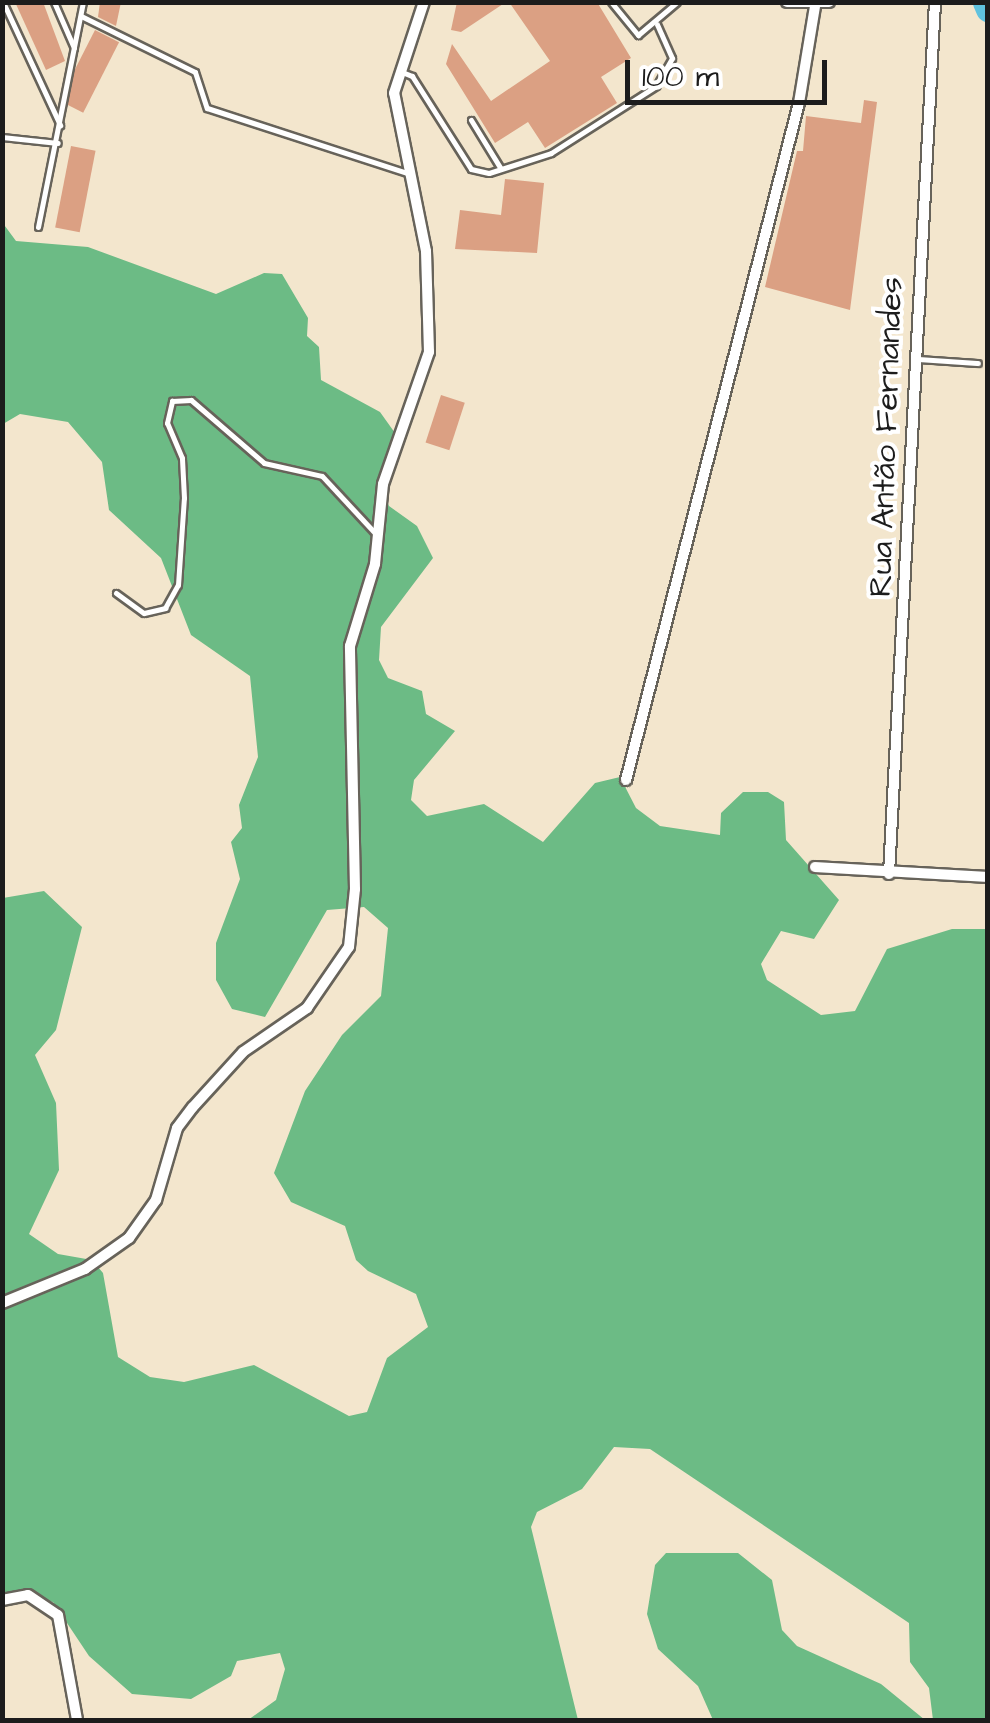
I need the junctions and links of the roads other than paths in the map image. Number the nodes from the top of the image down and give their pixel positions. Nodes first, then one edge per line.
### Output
1 (4, 2) edge
2 (54, 2) edge
3 (84, 2) edge
4 (424, 2) edge
5 (611, 2) edge
6 (677, 2) edge
7 (787, 2) edge
8 (829, 2) edge
9 (935, 2) edge
10 (815, 6) junction
11 (81, 16) junction
12 (657, 24) junction
13 (76, 50) junction
14 (399, 72) junction
15 (471, 120) dead end
16 (61, 128) junction
17 (2, 137) edge
18 (58, 143) junction
19 (500, 170) junction
20 (407, 173) junction
21 (38, 227) dead end
22 (914, 359) junction
23 (978, 363) dead end
24 (377, 535) junction
25 (116, 593) dead end
26 (626, 780) dead end
27 (815, 867) dead end
28 (889, 874) junction
29 (988, 877) edge
30 (2, 1302) edge
31 (2, 1600) edge
32 (77, 1720) edge

1 - 16 lane
2 - 13 lane
3 - 11 lane
4 - 14 street
5 - 12 lane
6 - 12 lane
7 - 10 street
8 - 10 street
9 - 22 street, Rua Antão Fernandes
10 - 26 street
11 - 13 lane
11 - 20 lane
12 - 19 lane
13 - 16 lane
14 - 19 lane
14 - 20 street
15 - 19 lane
16 - 18 lane
17 - 18 lane
18 - 21 lane
20 - 24 street
22 - 23 lane
22 - 28 street, Rua Antão Fernandes
24 - 25 lane
24 - 30 street
27 - 28 street
28 - 29 street
31 - 32 street

